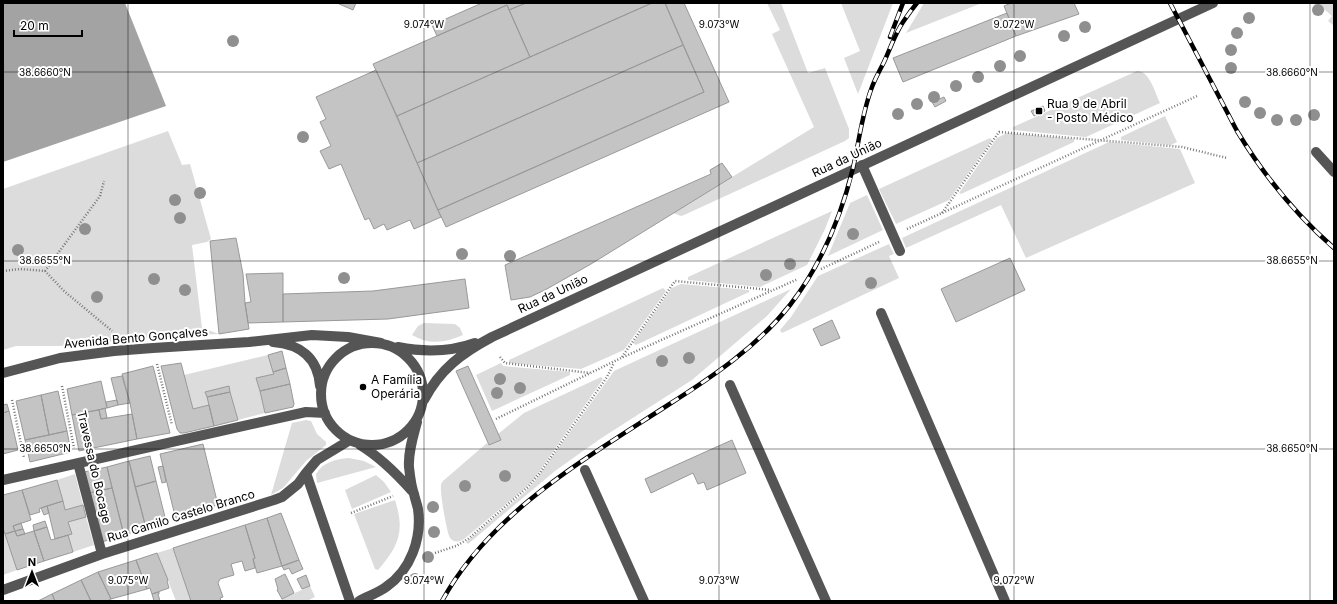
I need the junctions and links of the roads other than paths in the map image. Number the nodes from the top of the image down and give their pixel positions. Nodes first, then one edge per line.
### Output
1 (1213, 3) edge
2 (1316, 152) dead end
3 (862, 165) junction
4 (1334, 172) edge
5 (900, 251) dead end
6 (880, 313) dead end
7 (492, 337) junction
8 (249, 342) junction
9 (380, 343) junction
10 (393, 346) junction
11 (3, 373) edge
12 (730, 385) dead end
13 (321, 391) junction
14 (424, 400) junction
15 (325, 414) junction
16 (420, 414) junction
17 (353, 441) junction
18 (78, 463) junction
19 (585, 470) dead end
20 (306, 473) junction
21 (3, 480) edge
22 (413, 493) junction
23 (102, 554) junction
24 (3, 590) edge
25 (350, 601) edge
26 (359, 601) edge
27 (644, 601) edge
28 (826, 601) edge
29 (1005, 601) edge

1 - 3 street, Rua da União
2 - 4 street
3 - 5 street
3 - 7 street, Rua da União
6 - 29 street
7 - 10 street, Rua da União
7 - 14 street, Rua da União
8 - 9 street
8 - 11 street, Avenida Bento Gonçalves
8 - 13 street
9 - 10 street
9 - 13 street
10 - 14 street
12 - 28 street
13 - 15 street
14 - 16 street
15 - 17 street
15 - 18 street
16 - 17 street
16 - 22 street
17 - 20 street, Rua Camilo Castelo Branco
17 - 22 street
18 - 21 street
18 - 23 street, Travessa do Bocage
19 - 27 street
20 - 23 street, Rua Camilo Castelo Branco
20 - 25 street
22 - 26 street
23 - 24 street, Rua Camilo Castelo Branco

